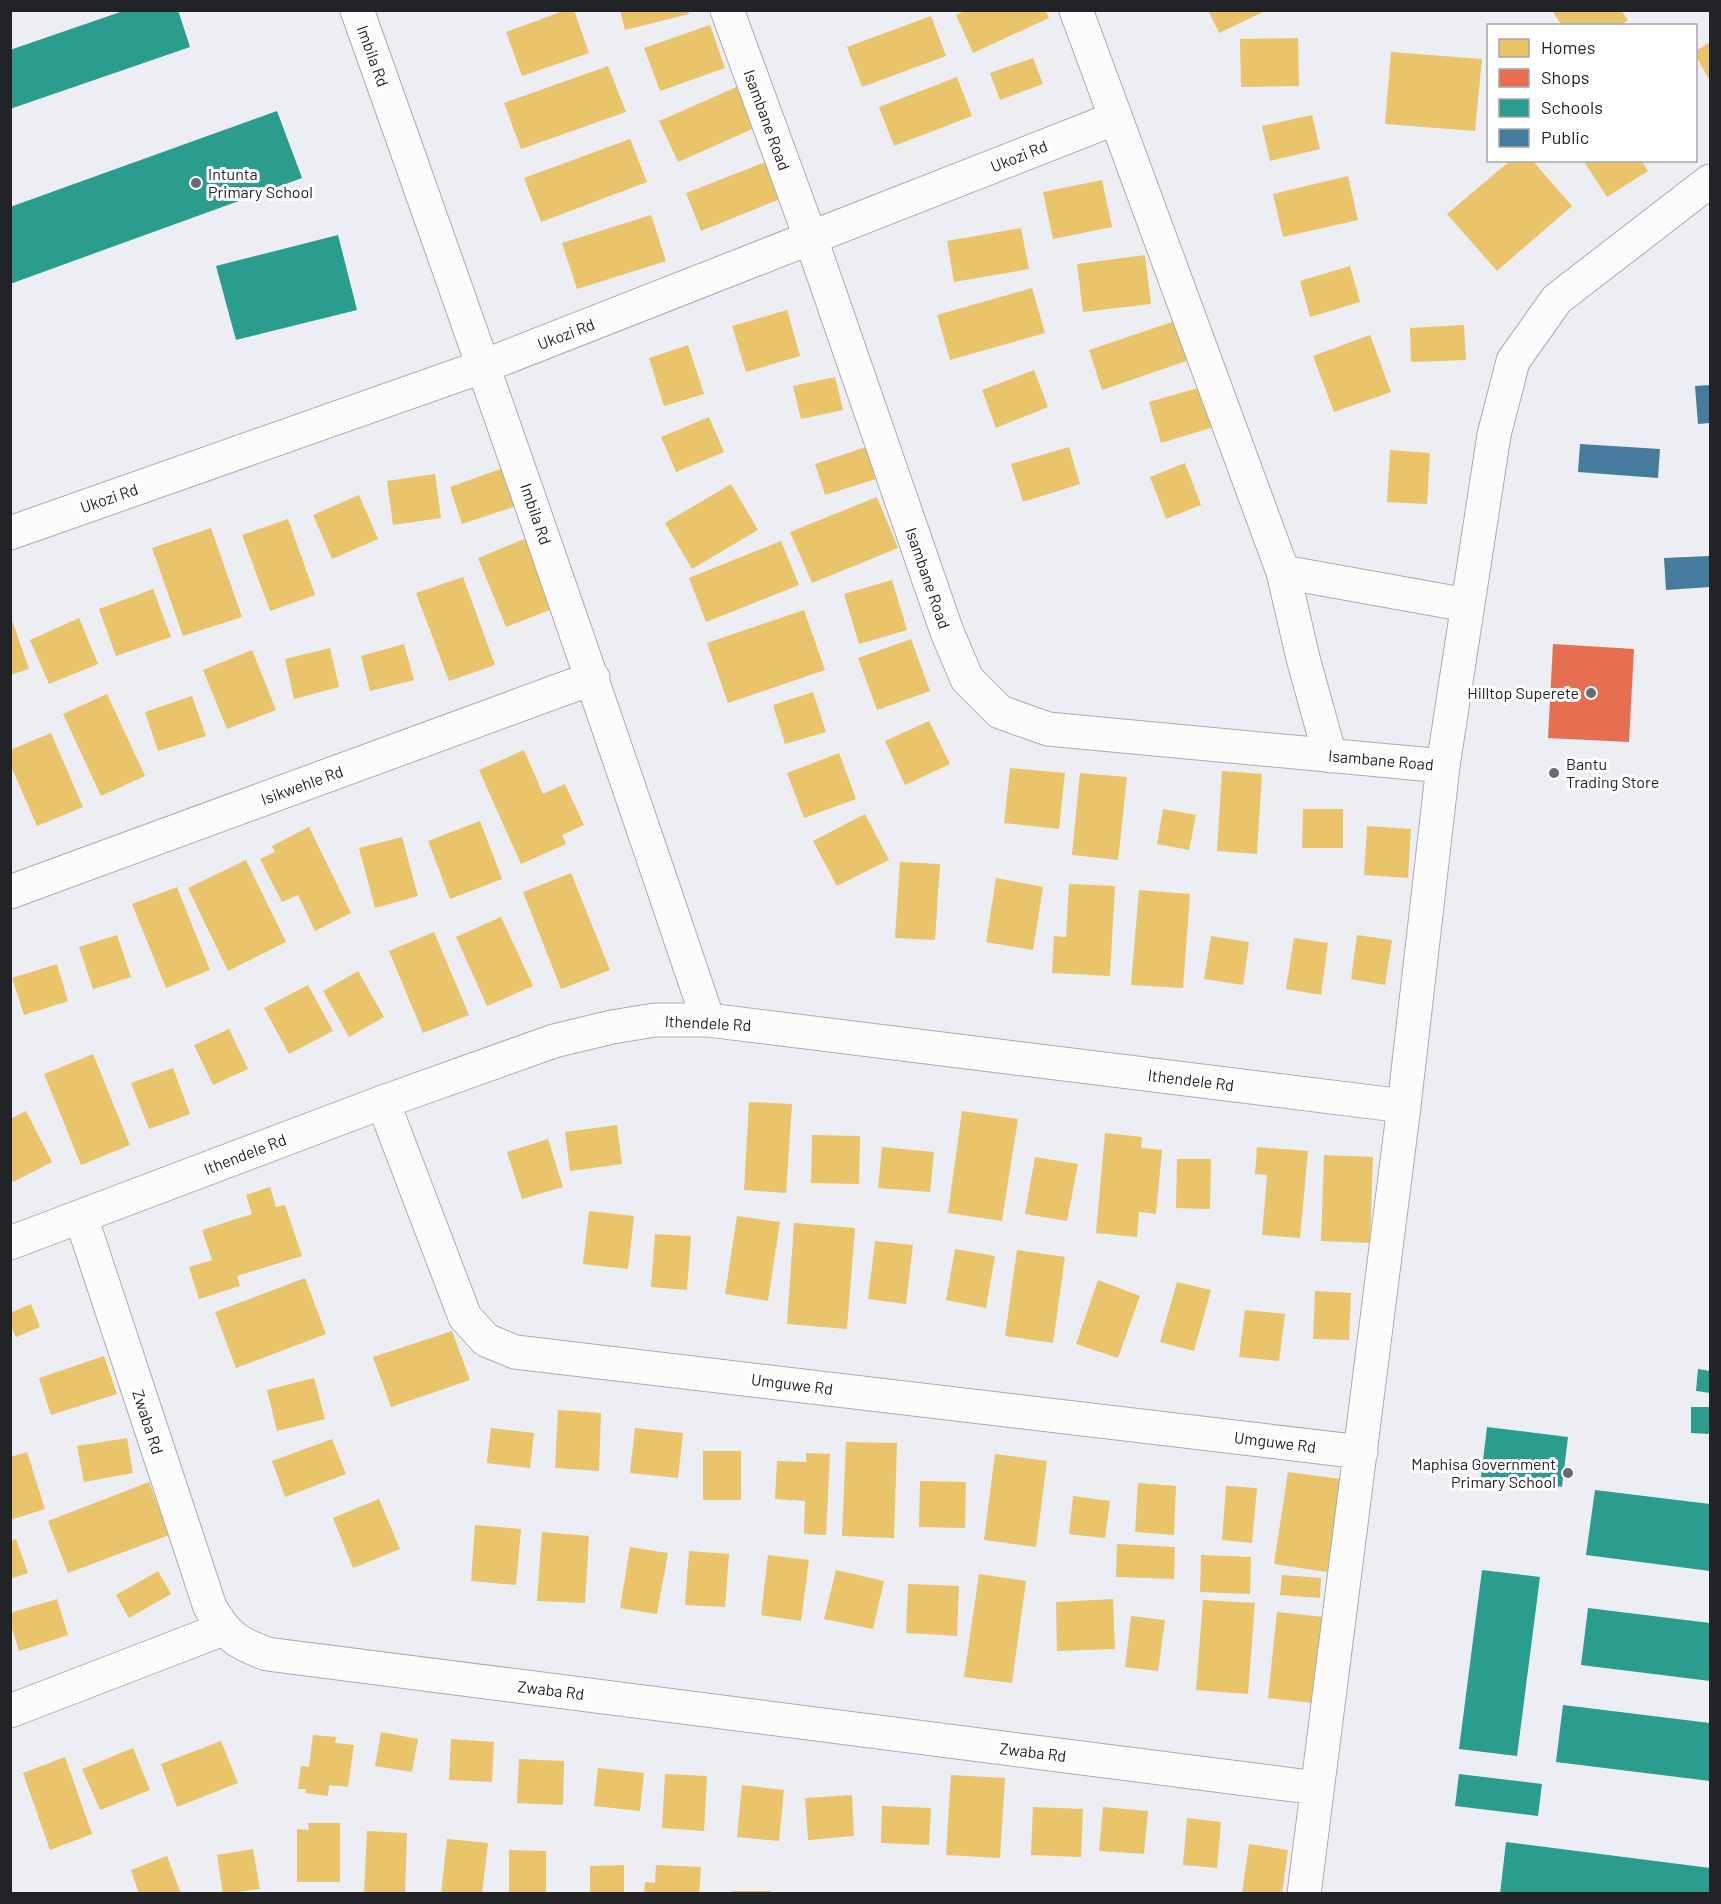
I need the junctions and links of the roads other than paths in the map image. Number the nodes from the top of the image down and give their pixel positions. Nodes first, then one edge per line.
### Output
1 (357, 10) edge
2 (727, 10) edge
3 (1076, 10) edge
4 (1116, 118) junction
5 (1710, 181) edge
6 (811, 239) junction
7 (484, 366) junction
8 (10, 533) edge
9 (1283, 572) junction
10 (1467, 605) junction
11 (593, 678) junction
12 (1330, 756) junction
13 (1443, 766) junction
14 (10, 892) edge
15 (708, 1020) junction
16 (383, 1102) junction
17 (1404, 1106) junction
18 (81, 1217) junction
19 (10, 1244) edge
20 (1361, 1452) junction
21 (223, 1629) junction
22 (10, 1712) edge
23 (1317, 1788) junction
24 (1304, 1893) edge

1 - 7 street, Imbila Rd
2 - 6 street, Isambane Road
3 - 4 street
4 - 6 street, Ukozi Rd
4 - 9 street
5 - 10 street
6 - 7 street, Ukozi Rd
6 - 12 street, Isambane Road
7 - 8 street, Ukozi Rd
7 - 11 street, Imbila Rd
9 - 10 street
9 - 12 street
10 - 13 street
11 - 14 street, Isikwehle Rd
11 - 15 street, Imbila Rd
12 - 13 street, Isambane Road
13 - 17 street
15 - 16 street, Ithendele Rd
15 - 17 street, Ithendele Rd
16 - 18 street, Ithendele Rd
16 - 20 street, Umguwe Rd
17 - 20 street
18 - 19 street, Ithendele Rd
18 - 21 street, Zwaba Rd
20 - 23 street
21 - 22 street
21 - 23 street, Zwaba Rd
23 - 24 street

